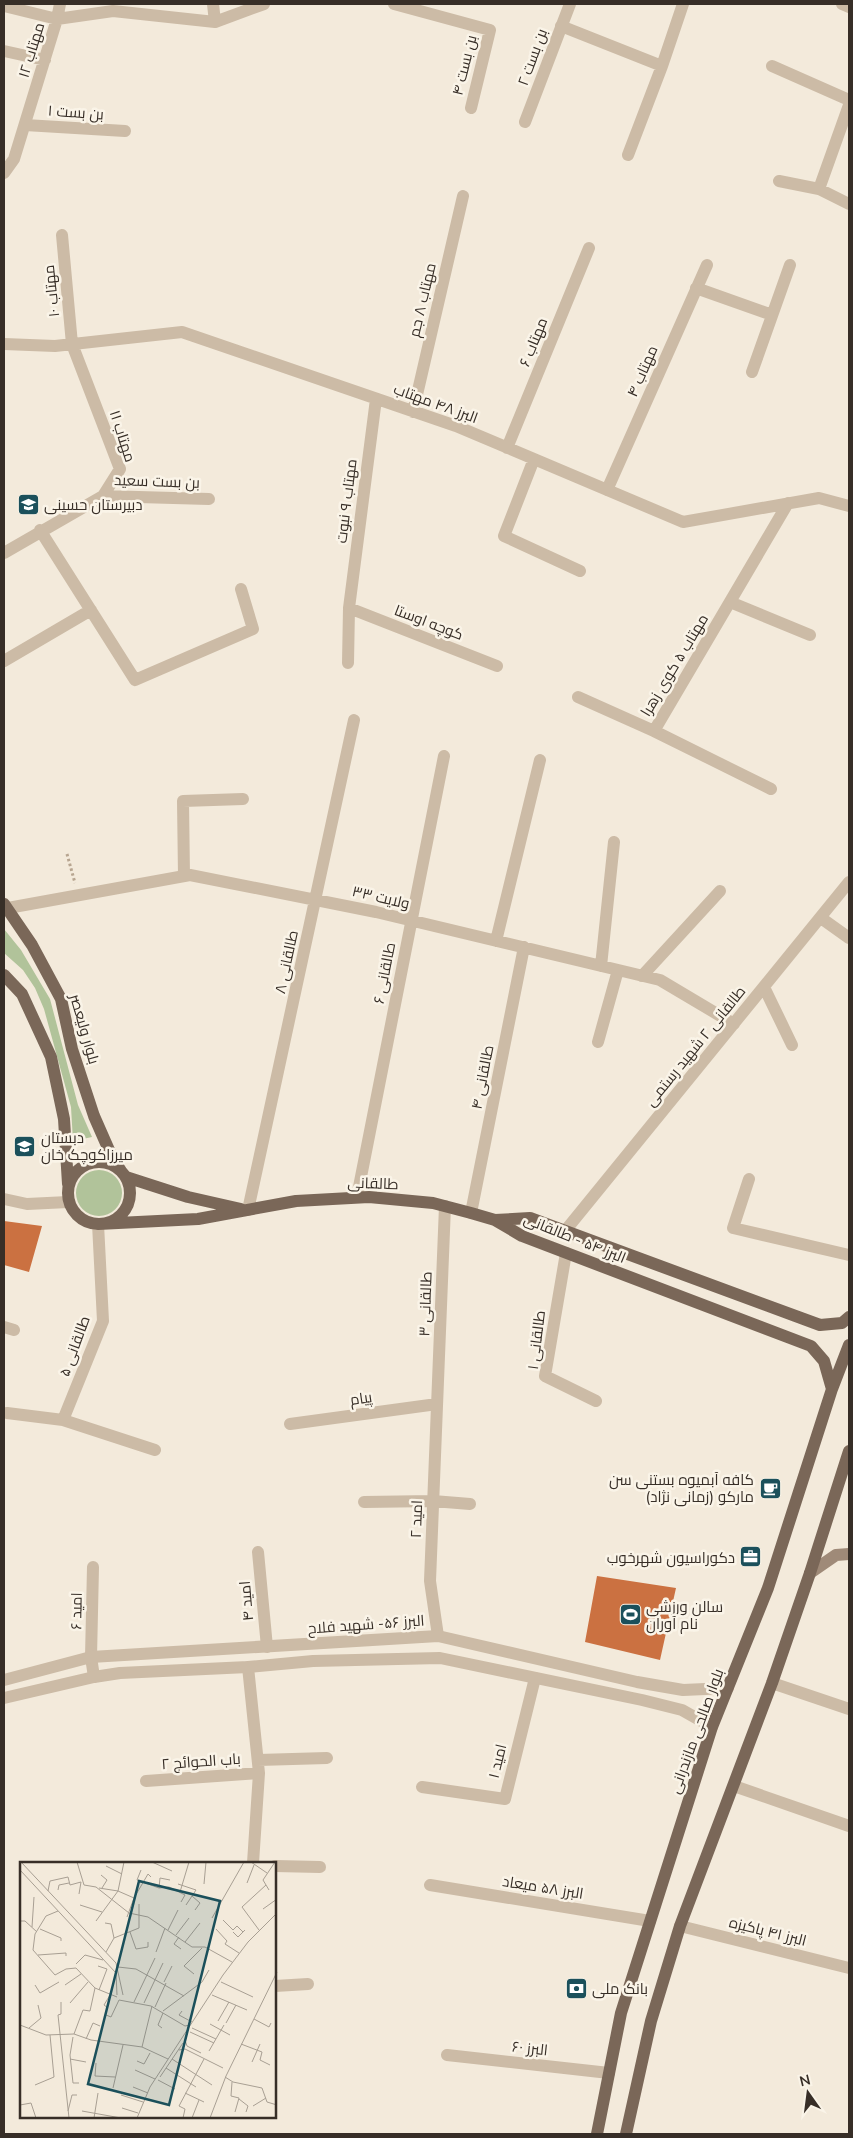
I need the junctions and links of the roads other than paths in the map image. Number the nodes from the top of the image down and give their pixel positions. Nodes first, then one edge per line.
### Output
1 (60, 4) edge
2 (213, 4) edge
3 (264, 4) edge
4 (394, 4) edge
5 (570, 4) edge
6 (683, 4) edge
7 (842, 4) edge
8 (4, 6) edge
9 (849, 7) edge
10 (432, 9) edge
11 (57, 19) junction
12 (215, 22) junction
13 (561, 26) junction
14 (4, 50) edge
15 (45, 60) junction
16 (662, 66) junction
17 (772, 66) dead end
18 (849, 100) edge
19 (849, 105) edge
20 (470, 108) dead end
21 (526, 122) dead end
22 (25, 125) junction
23 (125, 131) dead end
24 (628, 155) dead end
25 (4, 173) edge
26 (779, 181) dead end
27 (819, 189) junction
28 (463, 196) dead end
29 (849, 204) edge
30 (62, 234) dead end
31 (589, 248) dead end
32 (707, 265) dead end
33 (790, 265) dead end
34 (696, 288) junction
35 (772, 315) junction
36 (4, 344) edge
37 (72, 344) junction
38 (752, 372) dead end
39 (376, 399) junction
40 (413, 412) junction
41 (507, 448) junction
42 (534, 459) junction
43 (607, 490) junction
44 (103, 496) junction
45 (209, 499) dead end
46 (788, 503) junction
47 (849, 506) edge
48 (40, 530) junction
49 (4, 553) edge
50 (580, 571) dead end
51 (241, 589) dead end
52 (730, 602) junction
53 (349, 608) junction
54 (90, 610) junction
55 (810, 635) dead end
56 (4, 661) edge
57 (348, 663) dead end
58 (497, 666) dead end
59 (578, 697) dead end
60 (354, 720) dead end
61 (654, 731) junction
62 (444, 756) dead end
63 (540, 760) dead end
64 (771, 789) dead end
65 (243, 799) dead end
66 (614, 842) dead end
67 (184, 876) junction
68 (849, 882) edge
69 (720, 891) dead end
70 (316, 900) junction
71 (6, 906) edge
72 (820, 918) junction
73 (411, 920) junction
74 (849, 938) edge
75 (496, 941) junction
76 (524, 947) junction
77 (601, 966) junction
78 (618, 970) junction
79 (4, 975) edge
80 (642, 976) junction
81 (764, 987) junction
82 (734, 1024) junction
83 (598, 1042) dead end
84 (792, 1045) dead end
85 (123, 1174) junction
86 (749, 1179) dead end
87 (68, 1184) junction
88 (357, 1198) junction
89 (4, 1199) edge
90 (68, 1202) junction
91 (445, 1206) junction
92 (248, 1210) junction
93 (471, 1213) junction
94 (495, 1220) junction
95 (98, 1224) junction
96 (565, 1231) junction
97 (566, 1253) junction
98 (849, 1255) edge
99 (849, 1317) edge
100 (811, 1322) junction
101 (800, 1341) junction
102 (849, 1345) edge
103 (832, 1389) junction
104 (596, 1401) dead end
105 (437, 1404) junction
106 (8, 1413) dead end
107 (63, 1420) junction
108 (290, 1424) dead end
109 (155, 1450) dead end
110 (848, 1460) edge
111 (433, 1501) junction
112 (364, 1502) dead end
113 (470, 1504) dead end
114 (258, 1552) dead end
115 (849, 1554) edge
116 (93, 1566) dead end
117 (810, 1573) junction
118 (438, 1636) junction
119 (267, 1647) junction
120 (91, 1657) junction
121 (248, 1667) junction
122 (94, 1677) junction
123 (535, 1678) junction
124 (4, 1680) edge
125 (772, 1683) junction
126 (728, 1688) junction
127 (4, 1698) edge
128 (849, 1709) edge
129 (712, 1727) junction
130 (328, 1758) dead end
131 (258, 1767) junction
132 (146, 1781) dead end
133 (734, 1786) junction
134 (422, 1787) dead end
135 (849, 1826) edge
136 (253, 1862) edge
137 (276, 1866) edge
138 (320, 1867) dead end
139 (430, 1885) dead end
140 (650, 1921) junction
141 (680, 1926) junction
142 (849, 1968) edge
143 (308, 1984) dead end
144 (276, 1986) edge
145 (447, 2055) dead end
146 (609, 2073) junction
147 (597, 2134) edge
148 (626, 2134) edge

1 - 11 street
2 - 12 street
3 - 12 street
4 - 10 street
5 - 13 street, بن بست ۲
6 - 16 street
7 - 9 street
8 - 11 street
10 - 20 street, بن بست ۴
11 - 12 street
11 - 15 street, مهتاب ۱۲
13 - 16 street
13 - 21 street, بن بست ۲
14 - 15 street
15 - 22 street, مهتاب ۱۲
16 - 24 street
17 - 18 street
19 - 27 street
22 - 23 street, بن بست ۱
22 - 25 street, مهتاب ۱۲
26 - 27 street
27 - 29 street
28 - 40 street, مهتاب ۸ جم
30 - 37 street, مهتاب ۱۰
31 - 41 street, مهتاب ۶
32 - 34 street, مهتاب ۴
33 - 35 street
34 - 35 street
34 - 43 street, مهتاب ۴
35 - 38 street
36 - 37 street, البرز ۴۸ مهتاب
37 - 39 street, البرز ۴۸ مهتاب
37 - 44 street, مهتاب ۱۱
39 - 40 street, البرز ۴۸ مهتاب
39 - 53 street, مهتاب ۹ نبوت
40 - 41 street, البرز ۴۸ مهتاب
41 - 42 street, البرز ۴۸ مهتاب
42 - 43 street, البرز ۴۸ مهتاب
42 - 50 street
43 - 46 street, البرز ۴۸ مهتاب
44 - 45 street, بن بست سعید
44 - 48 street, مهتاب ۱۱
46 - 47 street, البرز ۴۸ مهتاب
46 - 52 street, مهتاب ۵ کوی زهرا
48 - 49 street, مهتاب ۱۱
48 - 54 street
51 - 54 street
52 - 55 street
52 - 61 street, مهتاب ۵ کوی زهرا
53 - 57 street, مهتاب ۹ نبوت
53 - 58 street, کوچه اوستا
54 - 56 street
59 - 61 street
60 - 70 street, طالقانی ۸
61 - 64 street, مهتاب ۵ کوی زهرا
62 - 73 street, طالقانی ۶
63 - 75 street
65 - 67 street
66 - 77 street
67 - 70 street, ولایت ٣۳
67 - 71 street, ولایت ٣۳
68 - 72 street, طالقانی ۲ شهید رستمی
69 - 80 street
70 - 73 street, ولایت ٣۳
70 - 92 street, طالقانی ۸
71 - 85 main road, بلوار ولیعصر
72 - 74 street
72 - 81 street, طالقانی ۲ شهید رستمی
73 - 75 street, ولایت ٣۳
73 - 88 street, طالقانی ۶
75 - 76 street, ولایت ٣۳
76 - 77 street, ولایت ٣۳
76 - 93 street, طالقانی ۴
77 - 78 street, ولایت ٣۳
78 - 80 street, ولایت ٣۳
78 - 83 street
79 - 87 main road
80 - 82 street, ولایت ٣۳
81 - 82 street, طالقانی ۲ شهید رستمی
81 - 84 street
82 - 96 street, طالقانی ۲ شهید رستمی
85 - 87 main road
85 - 92 main road, طالقانی
85 - 95 main road
86 - 98 street
87 - 90 main road
88 - 91 main road, طالقانی
88 - 92 main road, طالقانی
89 - 90 street
90 - 95 main road
91 - 93 main road, طالقانی
91 - 105 street, طالقانی ۳
92 - 95 main road, طالقانی
93 - 94 main road, طالقانی
94 - 96 main road, البرز ۵۴ - طالقانی
94 - 97 main road, البرز ۵۴ - طالقانی
95 - 107 street, طالقانی ۵
96 - 100 main road, البرز ۵۴ - طالقانی
97 - 101 main road, البرز ۵۴ - طالقانی
97 - 104 street, طالقانی ۱
99 - 100 main road, البرز ۵۴ - طالقانی
100 - 101 main road
101 - 103 main road, البرز ۵۴ - طالقانی
102 - 103 main road, بلوار صالحی مازندرانی
103 - 126 main road, بلوار صالحی مازندرانی
105 - 108 street, پیام
105 - 111 street, امید ۲
106 - 107 street
107 - 109 street
110 - 117 main road
111 - 112 street
111 - 113 street
111 - 118 street, امید ۲
114 - 119 street, امید ۴
115 - 117 main road
116 - 120 street, امید ۶
117 - 125 main road
118 - 119 street, البرز ۵۶- شهید فلاح
118 - 126 street, البرز ۵۶- شهید فلاح
119 - 120 street, البرز ۵۶- شهید فلاح
120 - 122 street, امید ۶
120 - 124 street, البرز ۵۶- شهید فلاح
121 - 122 street
121 - 123 street
121 - 131 street
122 - 127 street
123 - 129 street
123 - 134 street, امید ۱
125 - 128 street
125 - 133 main road
126 - 129 main road, بلوار صالحی مازندرانی
129 - 140 main road, بلوار صالحی مازندرانی
130 - 131 street, باب الحوائج ۲
131 - 132 street, باب الحوائج ۲
131 - 136 street
133 - 135 street
133 - 141 main road
137 - 138 street
139 - 140 street, البرز ۵۸ میعاد
140 - 146 main road, بلوار صالحی مازندرانی
141 - 142 street, البرز ۴۱ پاکیزه
141 - 148 main road
143 - 144 street
145 - 146 street, البرز ۶۰
146 - 147 main road, بلوار صالحی مازندرانی

